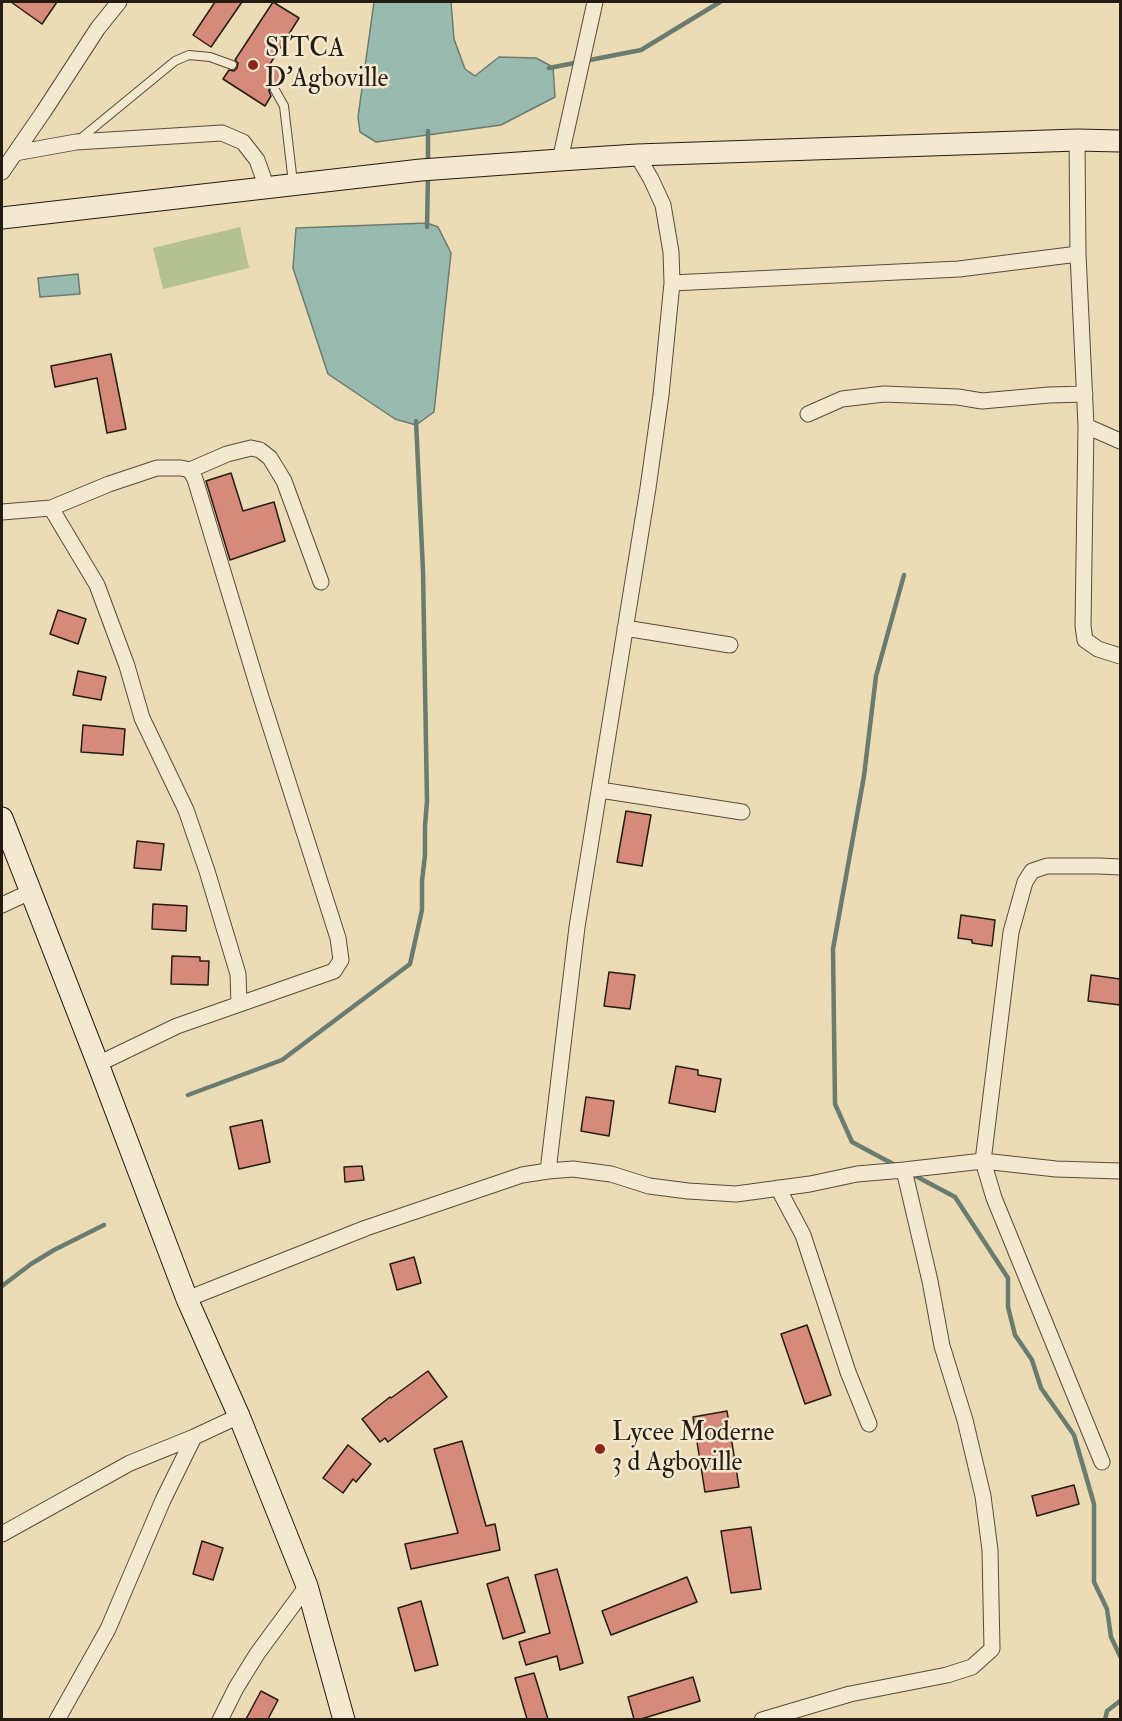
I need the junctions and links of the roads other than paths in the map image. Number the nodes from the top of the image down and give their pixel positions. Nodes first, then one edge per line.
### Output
1 (118, 2) edge
2 (596, 2) edge
3 (232, 65) dead end
4 (275, 90) dead end
5 (1077, 140) junction
6 (1120, 141) edge
7 (76, 142) junction
8 (15, 153) junction
9 (637, 155) junction
10 (560, 160) junction
11 (2, 171) edge
12 (293, 185) junction
13 (267, 188) junction
14 (2, 218) edge
15 (1078, 254) junction
16 (672, 283) junction
17 (1084, 394) junction
18 (808, 414) dead end
19 (1086, 426) junction
20 (1120, 441) edge
21 (190, 470) junction
22 (51, 508) junction
23 (2, 512) edge
24 (321, 582) dead end
25 (625, 628) junction
26 (730, 645) dead end
27 (1120, 656) edge
28 (600, 790) junction
29 (742, 812) dead end
30 (2, 818) edge
31 (1120, 867) edge
32 (30, 892) junction
33 (2, 905) edge
34 (239, 1004) junction
35 (98, 1064) junction
36 (983, 1161) junction
37 (904, 1170) junction
38 (548, 1171) junction
39 (1120, 1171) edge
40 (778, 1188) junction
41 (187, 1299) junction
42 (239, 1416) junction
43 (869, 1424) dead end
44 (194, 1437) junction
45 (1102, 1462) dead end
46 (2, 1534) edge
47 (307, 1586) junction
48 (57, 1719) edge
49 (220, 1719) edge
50 (344, 1719) edge
51 (762, 1719) edge

1 - 8 street
2 - 10 street
3 - 7 lane
4 - 12 lane
5 - 6 street
5 - 9 street
5 - 15 street
7 - 8 street
7 - 13 street
8 - 11 street
9 - 10 street
9 - 16 street
10 - 12 street
12 - 13 street
13 - 14 street
15 - 16 street
15 - 17 street
16 - 25 street
17 - 18 street
17 - 19 street
19 - 20 street
19 - 27 street
21 - 22 street
21 - 24 street
21 - 34 street
22 - 23 street
22 - 34 street
25 - 26 street
25 - 28 street
28 - 29 street
28 - 38 street
30 - 32 street
31 - 36 street
32 - 33 street
32 - 35 street
34 - 35 street
35 - 41 street
36 - 37 street
36 - 39 street
36 - 45 street
37 - 40 street
37 - 51 street
38 - 40 street
38 - 41 street
40 - 43 street
41 - 42 street
42 - 44 street
42 - 47 street
44 - 46 street
44 - 48 street
47 - 49 street
47 - 50 street

